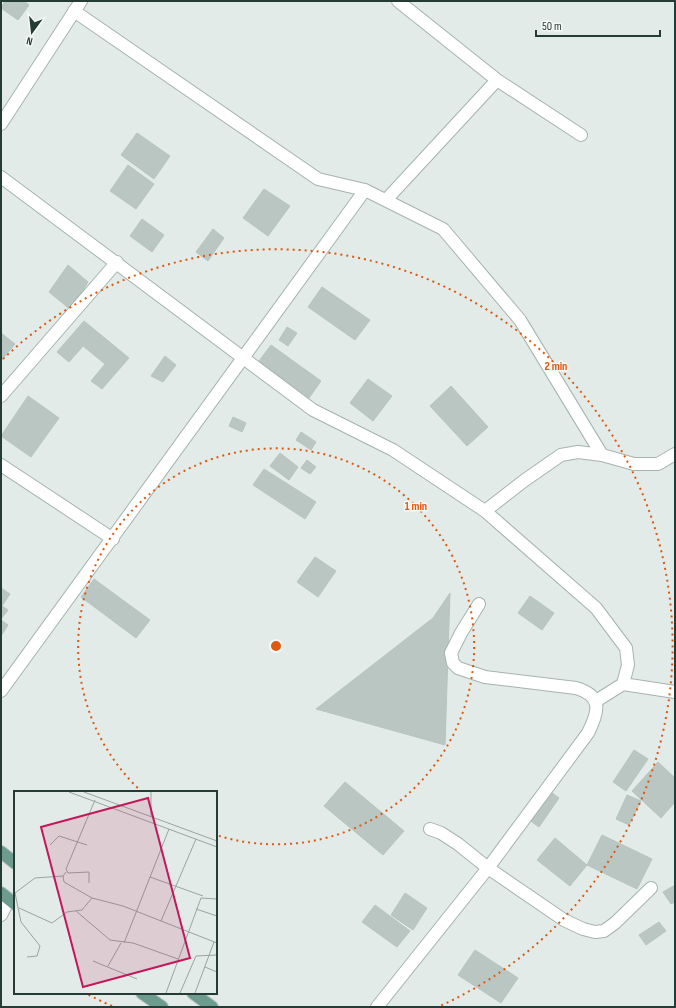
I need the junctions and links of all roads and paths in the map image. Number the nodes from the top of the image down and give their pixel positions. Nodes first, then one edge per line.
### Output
1 (398, 1) edge
2 (78, 6) edge
3 (497, 80) junction
4 (1, 124) edge
5 (581, 136) dead end
6 (1, 176) edge
7 (365, 190) junction
8 (386, 200) junction
9 (116, 262) junction
10 (244, 358) junction
11 (1, 396) edge
12 (675, 454) edge
13 (602, 455) junction
14 (1, 465) edge
15 (485, 511) junction
16 (113, 539) junction
17 (479, 604) dead end
18 (623, 684) junction
19 (1, 692) edge
20 (675, 692) edge
21 (596, 701) junction
22 (430, 830) dead end
23 (1, 852) edge
24 (14, 862) edge
25 (488, 868) junction
26 (651, 888) dead end
27 (8, 899) edge
28 (1, 914) edge
29 (143, 994) edge
30 (194, 994) edge
31 (162, 1007) edge
32 (212, 1007) edge
33 (377, 1007) edge

1 - 3 street
2 - 4 street
2 - 7 street
3 - 5 street
3 - 8 street
6 - 9 street
7 - 8 street
7 - 10 street
8 - 13 street
9 - 10 street
9 - 11 street
10 - 15 street
10 - 16 street
12 - 13 street
13 - 15 street
14 - 16 street
15 - 18 street
16 - 19 street
17 - 21 street
18 - 20 street
18 - 21 street
21 - 25 street
22 - 25 street
23 - 24 main road
25 - 26 street
25 - 33 street
27 - 28 street
29 - 31 main road
30 - 32 main road

